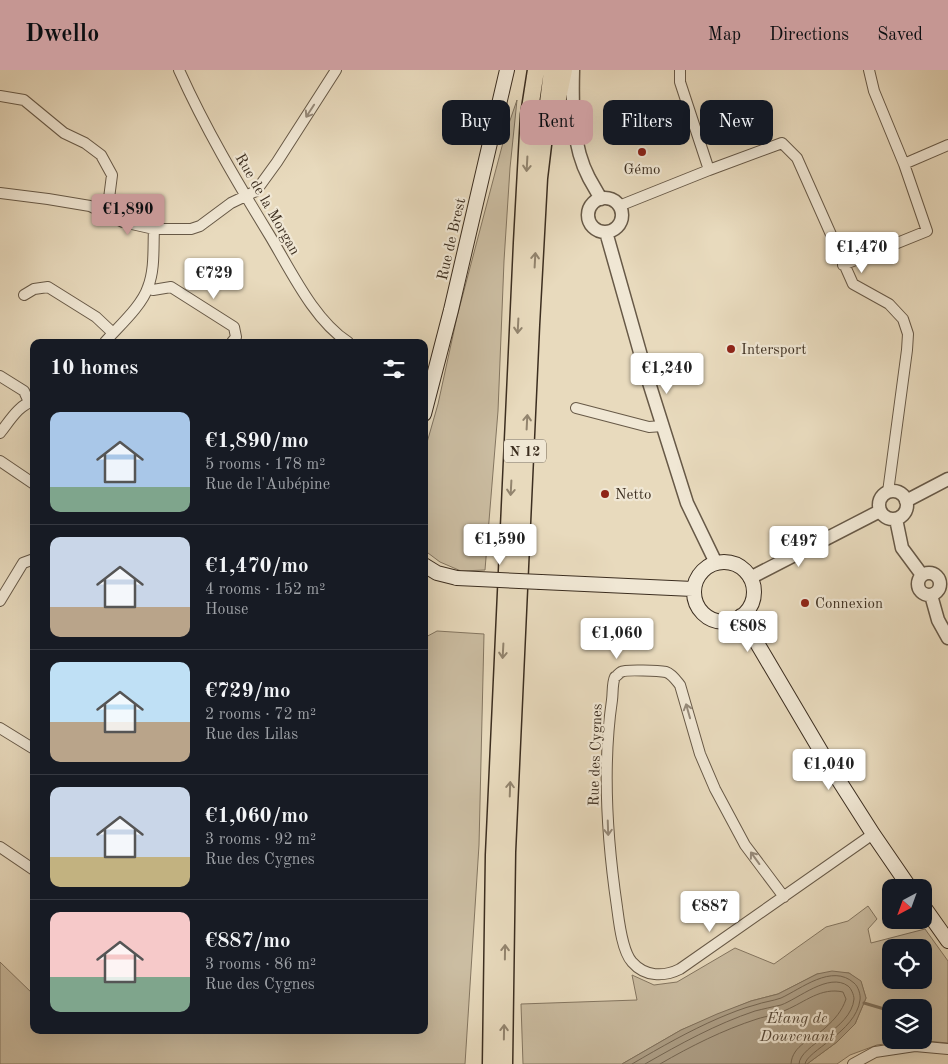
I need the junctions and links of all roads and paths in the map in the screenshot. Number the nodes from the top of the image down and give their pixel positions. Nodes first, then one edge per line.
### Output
1 (179, 70) edge
2 (336, 70) edge
3 (507, 70) edge
4 (536, 70) edge
5 (540, 70) edge
6 (552, 70) edge
7 (564, 70) edge
8 (573, 70) edge
9 (680, 70) edge
10 (869, 70) edge
11 (0, 96) edge
12 (531, 100) edge
13 (533, 100) edge
14 (528, 145) edge
15 (948, 145) edge
16 (904, 164) junction
17 (709, 170) junction
18 (0, 193) edge
19 (246, 197) junction
20 (601, 198) junction
21 (619, 206) junction
22 (107, 214) junction
23 (537, 221) junction
24 (154, 229) junction
25 (606, 232) junction
26 (843, 264) junction
27 (148, 288) junction
28 (24, 296) dead end
29 (114, 333) junction
30 (108, 339) edge
31 (234, 339) edge
32 (345, 339) edge
33 (429, 375) edge
34 (0, 376) edge
35 (30, 400) edge
36 (30, 402) edge
37 (576, 408) dead end
38 (662, 426) junction
39 (0, 433) edge
40 (0, 462) edge
41 (948, 479) edge
42 (30, 481) edge
43 (888, 492) junction
44 (906, 501) junction
45 (880, 511) junction
46 (896, 519) junction
47 (30, 560) edge
48 (716, 563) junction
49 (428, 567) edge
50 (750, 578) junction
51 (693, 589) junction
52 (0, 601) edge
53 (741, 616) junction
54 (948, 638) edge
55 (0, 728) edge
56 (30, 747) edge
57 (873, 834) junction
58 (0, 847) edge
59 (30, 867) edge
60 (904, 879) edge
61 (784, 897) junction
62 (932, 918) edge
63 (948, 941) edge
64 (492, 991) junction
65 (948, 1049) edge
66 (481, 1064) edge
67 (491, 1064) edge
68 (504, 1064) edge
69 (853, 1064) edge

1 - 19 street, Rue de la Morgan
2 -> 19 street
3 - 33 main road, Rue de Brest
4 - 12 highway
5 - 13 highway, N 12
6 - 23 highway, N 12
7 - 23 highway
8 - 20 street
9 - 17 street
10 - 16 street
11 - 22 street
14 -> 64 highway, N 12
15 - 16 street
16 - 26 street
17 - 21 street
17 - 26 street
18 - 22 street
19 - 24 street
19 - 32 street, Rue de la Morgan
20 - 21 street
20 - 25 street
21 - 25 street
22 - 24 street
68 -> 23 highway, N 12
24 - 27 street
25 - 38 street
26 - 43 street
27 - 29 street
27 - 31 street
28 - 29 street
29 - 30 street
34 - 35 street
36 - 39 street
37 - 38 street
38 - 48 street
40 - 42 street
41 - 44 street
43 - 44 street
43 - 45 street
44 - 46 street
45 - 46 street
45 - 50 street
46 - 54 street
47 - 52 street
48 - 50 main road
48 - 51 main road
49 - 51 main road, bridge
50 - 53 main road
51 - 53 main road
53 - 57 main road
55 - 56 street
57 - 60 main road
57 - 61 street, Rue des Cygnes
58 - 59 street
61 -> 61 street, Rue des Cygnes
62 - 63 main road
64 - 66 highway
64 - 67 highway, N 12
65 - 69 street

